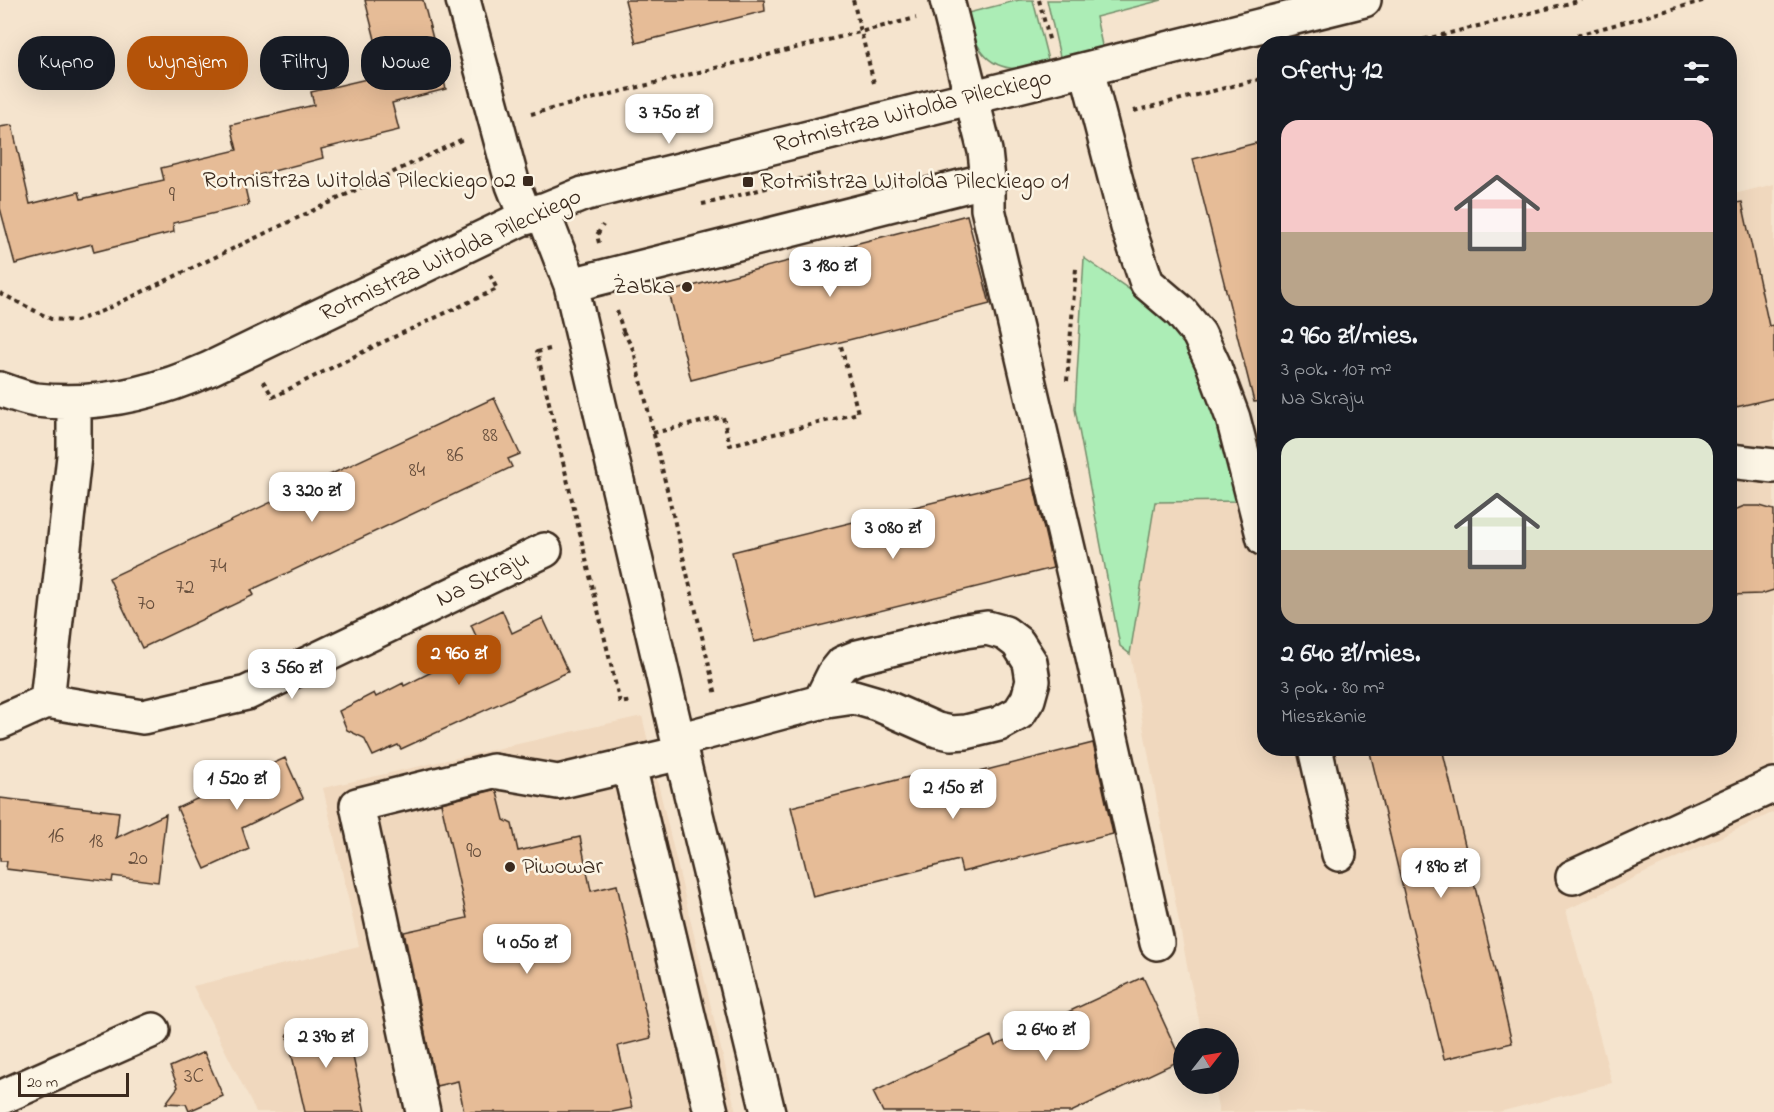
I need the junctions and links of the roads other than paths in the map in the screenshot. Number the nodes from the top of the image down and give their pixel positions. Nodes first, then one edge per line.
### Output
1 (463, 0) edge
2 (1364, 0) edge
3 (935, 8) edge
4 (1087, 70) junction
5 (972, 97) junction
6 (988, 180) junction
7 (534, 214) junction
8 (571, 285) junction
9 (0, 389) edge
10 (74, 402) junction
11 (1737, 462) edge
12 (1774, 466) edge
13 (1257, 512) edge
14 (545, 550) dead end
15 (47, 702) junction
16 (820, 702) junction
17 (0, 722) edge
18 (680, 747) junction
19 (1317, 756) edge
20 (629, 766) junction
21 (1774, 785) edge
22 (1339, 854) dead end
23 (1573, 878) dead end
24 (1157, 944) dead end
25 (153, 1030) dead end
26 (0, 1098) edge
27 (423, 1112) edge
28 (711, 1112) edge
29 (768, 1112) edge

1 - 7 street
2 - 4 street, Rotmistrza Witolda Pileckiego
3 - 5 street
4 - 5 street, Rotmistrza Witolda Pileckiego
4 - 13 street
5 - 6 street
5 - 7 street, Rotmistrza Witolda Pileckiego
6 - 8 street
6 - 24 street
7 - 8 street
7 - 10 street, Rotmistrza Witolda Pileckiego
8 - 18 street
9 - 10 street, Rotmistrza Witolda Pileckiego
10 - 15 street
11 - 12 street
14 - 15 street, Na Skraju
15 - 17 street
16 - 16 street
16 - 18 street
18 - 20 street
18 - 29 street
19 - 22 street
20 - 27 street
20 - 28 street
21 - 23 street
25 - 26 street

